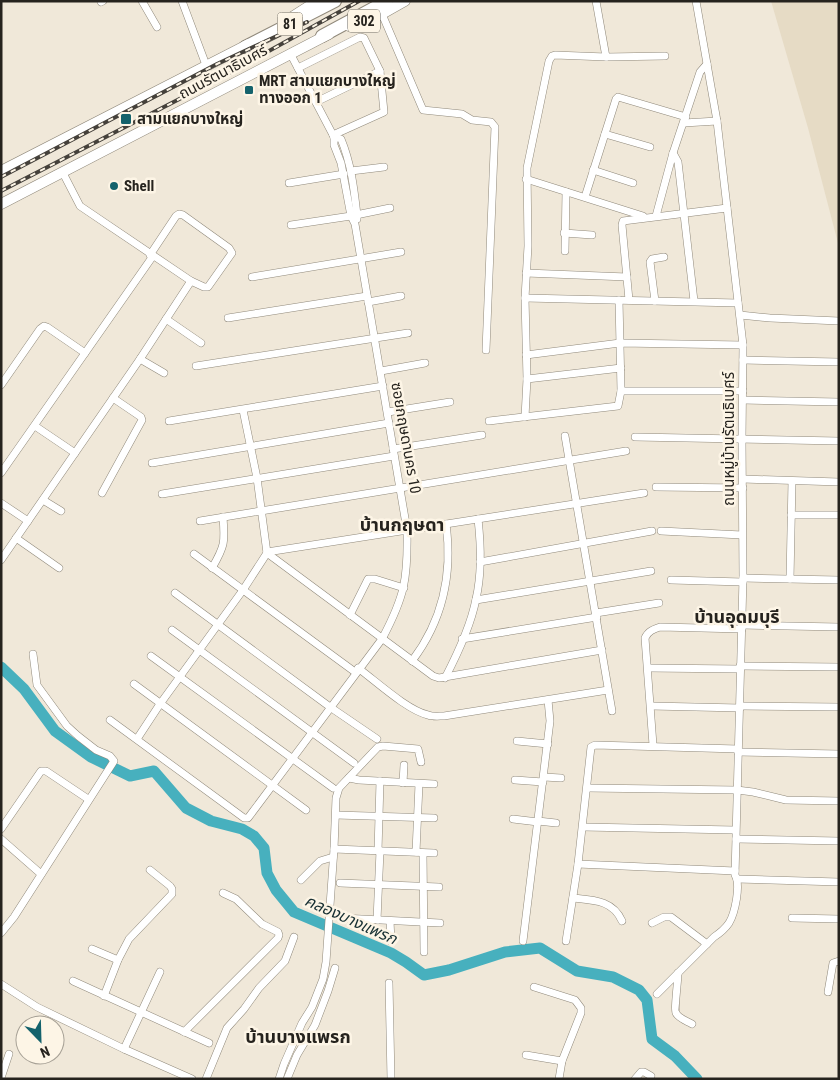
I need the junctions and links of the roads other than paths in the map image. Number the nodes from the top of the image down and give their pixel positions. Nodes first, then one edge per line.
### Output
1 (142, 1) edge
2 (182, 1) edge
3 (317, 1) edge
4 (335, 1) edge
5 (387, 1) edge
6 (405, 1) edge
7 (596, 1) edge
8 (696, 1) edge
9 (382, 14) junction
10 (157, 27) dead end
11 (322, 36) junction
12 (244, 47) junction
13 (290, 53) junction
14 (606, 56) junction
15 (665, 56) dead end
16 (707, 64) junction
17 (206, 65) junction
18 (298, 68) junction
19 (380, 71) junction
20 (316, 102) junction
21 (685, 120) junction
22 (717, 121) junction
23 (605, 134) junction
24 (334, 136) junction
25 (650, 147) dead end
26 (673, 154) junction
27 (384, 167) dead end
28 (593, 170) junction
29 (1, 171) edge
30 (347, 172) junction
31 (63, 173) junction
32 (526, 179) junction
33 (288, 183) dead end
34 (633, 183) dead end
35 (566, 192) junction
36 (585, 197) junction
37 (2, 203) edge
38 (390, 208) dead end
39 (727, 208) junction
40 (683, 214) junction
41 (354, 215) junction
42 (656, 216) junction
43 (647, 217) junction
44 (291, 225) dead end
45 (564, 233) junction
46 (592, 235) dead end
47 (565, 251) dead end
48 (401, 252) dead end
49 (152, 255) junction
50 (664, 257) dead end
51 (362, 259) junction
52 (526, 273) junction
53 (252, 277) dead end
54 (627, 277) junction
55 (192, 282) junction
56 (401, 296) dead end
57 (525, 298) junction
58 (367, 299) junction
59 (619, 300) junction
60 (629, 300) junction
61 (655, 301) junction
62 (694, 301) junction
63 (738, 303) junction
64 (740, 315) junction
65 (228, 318) dead end
66 (166, 319) junction
67 (839, 321) edge
68 (408, 332) dead end
69 (375, 338) junction
70 (201, 343) dead end
71 (620, 343) junction
72 (743, 345) junction
73 (486, 350) dead end
74 (85, 353) junction
75 (526, 355) junction
76 (140, 359) junction
77 (743, 360) junction
78 (839, 362) edge
79 (425, 363) dead end
80 (196, 366) dead end
81 (621, 368) junction
82 (380, 371) junction
83 (164, 373) dead end
84 (527, 379) junction
85 (1, 385) edge
86 (383, 386) junction
87 (621, 391) junction
88 (743, 391) junction
89 (113, 398) junction
90 (743, 400) junction
91 (450, 402) dead end
92 (839, 402) edge
93 (243, 410) junction
94 (388, 412) junction
95 (525, 417) junction
96 (169, 421) dead end
97 (490, 421) dead end
98 (389, 424) junction
99 (35, 426) junction
100 (482, 435) dead end
101 (565, 436) dead end
102 (635, 437) dead end
103 (742, 439) junction
104 (839, 441) edge
105 (251, 446) junction
106 (626, 451) dead end
107 (394, 452) junction
108 (75, 453) junction
109 (570, 460) junction
110 (152, 462) dead end
111 (1, 474) edge
112 (257, 478) junction
113 (743, 479) junction
114 (792, 480) junction
115 (839, 482) edge
116 (656, 487) dead end
117 (400, 488) junction
118 (743, 488) junction
119 (102, 493) dead end
120 (644, 493) dead end
121 (162, 494) dead end
122 (43, 500) junction
123 (1, 503) edge
124 (576, 503) junction
125 (262, 510) junction
126 (61, 511) dead end
127 (791, 515) junction
128 (839, 515) edge
129 (223, 517) junction
130 (478, 519) junction
131 (28, 521) junction
132 (200, 521) dead end
133 (446, 524) junction
134 (406, 530) junction
135 (652, 531) dead end
136 (661, 532) dead end
137 (742, 535) junction
138 (16, 538) junction
139 (584, 543) junction
140 (267, 553) junction
141 (194, 554) dead end
142 (2, 557) edge
143 (480, 562) junction
144 (59, 568) dead end
145 (212, 568) junction
146 (651, 571) dead end
147 (790, 579) junction
148 (671, 580) dead end
149 (743, 580) junction
150 (839, 580) edge
151 (590, 581) junction
152 (404, 588) junction
153 (244, 590) junction
154 (175, 593) dead end
155 (476, 600) junction
156 (659, 603) dead end
157 (350, 615) junction
158 (596, 615) junction
159 (218, 625) junction
160 (742, 627) junction
161 (839, 627) edge
162 (172, 630) dead end
163 (382, 638) junction
164 (462, 639) junction
165 (602, 650) junction
166 (199, 651) junction
167 (34, 654) dead end
168 (151, 656) dead end
169 (412, 661) junction
170 (740, 667) junction
171 (839, 667) edge
172 (648, 668) junction
173 (357, 670) junction
174 (180, 677) junction
175 (445, 678) junction
176 (134, 684) dead end
177 (608, 690) junction
178 (548, 700) junction
179 (160, 704) junction
180 (651, 706) junction
181 (330, 707) junction
182 (740, 707) junction
183 (839, 707) edge
184 (612, 711) dead end
185 (110, 720) dead end
186 (311, 732) junction
187 (137, 739) junction
188 (377, 739) dead end
189 (517, 740) dead end
190 (548, 744) junction
191 (653, 745) junction
192 (738, 750) junction
193 (839, 754) edge
194 (292, 758) junction
195 (421, 762) dead end
196 (354, 763) dead end
197 (404, 765) dead end
198 (349, 778) junction
199 (561, 778) dead end
200 (543, 779) junction
201 (515, 780) dead end
202 (380, 782) junction
203 (403, 783) junction
204 (419, 784) junction
205 (434, 784) dead end
206 (273, 785) junction
207 (333, 788) dead end
208 (587, 788) junction
209 (737, 790) junction
210 (88, 799) junction
211 (839, 801) edge
212 (306, 810) dead end
213 (336, 815) junction
214 (379, 817) junction
215 (417, 818) junction
216 (434, 818) dead end
217 (513, 819) dead end
218 (538, 822) junction
219 (556, 823) dead end
220 (583, 827) junction
221 (1, 829) edge
222 (735, 830) junction
223 (1, 839) edge
224 (736, 839) junction
225 (839, 841) edge
226 (334, 849) junction
227 (379, 851) junction
228 (420, 852) junction
229 (434, 853) dead end
230 (333, 857) junction
231 (578, 864) junction
232 (150, 870) dead end
233 (735, 871) junction
234 (41, 874) junction
235 (737, 879) junction
236 (301, 880) dead end
237 (839, 882) edge
238 (340, 883) dead end
239 (378, 885) junction
240 (439, 887) dead end
241 (423, 888) junction
242 (224, 893) dead end
243 (573, 898) junction
244 (342, 918) dead end
245 (792, 918) dead end
246 (839, 919) edge
247 (377, 920) junction
248 (390, 921) junction
249 (622, 921) dead end
250 (652, 922) dead end
251 (423, 923) junction
252 (440, 923) dead end
253 (1, 933) edge
254 (294, 937) dead end
255 (391, 941) dead end
256 (523, 941) dead end
257 (566, 941) dead end
258 (707, 944) junction
259 (92, 949) dead end
260 (424, 952) dead end
261 (118, 960) junction
262 (839, 961) edge
263 (335, 968) dead end
264 (160, 972) dead end
265 (678, 973) junction
266 (73, 981) dead end
267 (389, 983) dead end
268 (1, 984) edge
269 (534, 987) dead end
270 (828, 992) dead end
271 (657, 994) dead end
272 (104, 996) junction
273 (141, 1012) junction
274 (692, 1024) dead end
275 (184, 1032) junction
276 (209, 1043) dead end
277 (124, 1049) junction
278 (9, 1054) dead end
279 (526, 1055) dead end
280 (562, 1061) junction
281 (651, 1076) dead end
282 (1, 1078) edge
283 (192, 1079) edge
284 (206, 1079) edge
285 (279, 1079) edge
286 (287, 1079) edge
287 (391, 1079) edge
288 (559, 1079) edge
289 (635, 1079) edge

1 - 10 street
2 - 17 street
3 - 12 main road, ถนนรัตนาธิเบศร์
4 - 12 highway, 81
5 - 11 highway, 81
6 - 9 main road, ถนนรัตนาธิเบศร์ / 302
7 - 14 street
8 - 16 street, ถนนหมู่บ้านรัตนธิเบศร์
9 - 11 main road, ถนนรัตนาธิเบศร์ / 302
9 - 73 street
11 - 13 main road, ถนนรัตนาธิเบศร์ / 302
12 - 17 main road, ถนนรัตนาธิเบศร์
13 - 18 street, ซอยกฤษดานคร 10
13 - 31 main road, ถนนรัตนาธิเบศร์ / 302
14 - 15 street
14 - 32 street
16 - 21 street
16 - 22 street, ถนนหมู่บ้านรัตนธิเบศร์
17 - 29 main road, ถนนรัตนาธิเบศร์
18 - 19 street
18 - 20 street, ซอยกฤษดานคร 10
19 - 20 street
19 - 24 street
20 - 24 street, ซอยกฤษดานคร 10
21 - 22 street
21 - 23 street
21 - 26 street
22 - 39 street, ถนนหมู่บ้านรัตนธิเบศร์
23 - 25 street
23 - 28 street
24 - 30 street, ซอยกฤษดานคร 10
26 - 40 street
26 - 42 street
27 - 30 street
28 - 34 street
28 - 36 street
30 - 33 street
30 - 41 street, ซอยกฤษดานคร 10
31 - 37 main road, ถนนรัตนาธิเบศร์ / 302
31 - 49 street
32 - 35 street
32 - 52 street
35 - 36 street
35 - 45 street
36 - 43 street
38 - 41 street
39 - 40 street
39 - 63 street, ถนนหมู่บ้านรัตนธิเบศร์
40 - 42 street
40 - 62 street
41 - 44 street
41 - 51 street, ซอยกฤษดานคร 10
42 - 43 street
43 - 54 street
45 - 46 street
45 - 47 street
48 - 51 street
49 - 55 street
49 - 55 street
49 - 74 street
50 - 61 street
51 - 53 street
51 - 58 street, ซอยกฤษดานคร 10
52 - 54 street
52 - 57 street
54 - 60 street
55 - 66 street
56 - 58 street
57 - 59 street
57 - 75 street
58 - 65 street
58 - 69 street, ซอยกฤษดานคร 10
59 - 60 street
59 - 71 street
60 - 61 street
61 - 62 street
62 - 63 street
63 - 64 street, ถนนหมู่บ้านรัตนธิเบศร์
64 - 67 street
64 - 72 street, ถนนหมู่บ้านรัตนธิเบศร์
66 - 70 street
66 - 76 street
68 - 69 street
69 - 80 street
69 - 82 street, ซอยกฤษดานคร 10
71 - 72 street
71 - 75 street
71 - 81 street
72 - 77 street, ถนนหมู่บ้านรัตนธิเบศร์
74 - 85 street
74 - 99 street
75 - 84 street
76 - 83 street
76 - 89 street
77 - 78 street
77 - 88 street, ถนนหมู่บ้านรัตนธิเบศร์
79 - 82 street
81 - 84 street
81 - 87 street
82 - 86 street, ซอยกฤษดานคร 10
84 - 95 street
86 - 93 street
86 - 94 street, ซอยกฤษดานคร 10
87 - 88 street
87 - 95 street
88 - 90 street, ถนนหมู่บ้านรัตนธิเบศร์
89 - 108 street
89 - 119 street
90 - 92 street
90 - 103 street, ถนนหมู่บ้านรัตนธิเบศร์
91 - 94 street
93 - 96 street
93 - 105 street
94 - 98 street, ซอยกฤษดานคร 10
95 - 97 street
98 - 105 street
98 - 107 street, ซอยกฤษดานคร 10
99 - 108 street
99 - 111 street
100 - 107 street
101 - 109 street
102 - 103 street
103 - 104 street
103 - 113 street, ถนนหมู่บ้านรัตนธิเบศร์
105 - 110 street
105 - 112 street
106 - 109 street
107 - 112 street
107 - 117 street, ซอยกฤษดานคร 10
108 - 122 street
109 - 117 street
109 - 124 street
112 - 121 street
112 - 125 street
113 - 114 street
113 - 118 street, ถนนหมู่บ้านรัตนธิเบศร์
114 - 115 street
114 - 127 street
116 - 118 street
117 - 125 street
117 - 134 street, ซอยกฤษดานคร 10
118 - 137 street, ถนนหมู่บ้านรัตนธิเบศร์
120 - 124 street
122 - 126 street
122 - 131 street
123 - 131 street
124 - 130 street
124 - 139 street
125 - 129 street
125 - 140 street
127 - 128 street
127 - 147 street
129 - 132 street
129 - 145 street
130 - 133 street
130 - 143 street
131 - 138 street
133 - 134 street
133 - 169 street
134 - 140 street
134 - 152 street, ซอยกฤษดานคร 10
135 - 139 street
136 - 137 street
137 - 149 street, ถนนหมู่บ้านรัตนธิเบศร์
138 - 142 street
138 - 144 street
139 - 143 street
139 - 151 street
140 - 153 street
140 - 157 street
141 - 145 street
143 - 155 street
145 - 153 street
146 - 151 street
147 - 149 street
147 - 150 street
148 - 149 street
149 - 160 street, ถนนหมู่บ้านรัตนธิเบศร์
151 - 155 street
151 - 158 street
152 - 157 street
152 - 163 street, ซอยกฤษดานคร 10
153 - 159 street
153 - 173 street
154 - 159 street
155 - 164 street
156 - 158 street
157 - 163 street
158 - 164 street
158 - 165 street
159 - 166 street
159 - 181 street
160 - 161 street
160 - 170 street, ถนนหมู่บ้านรัตนธิเบศร์
160 - 172 street
162 - 166 street
163 - 169 street
163 - 173 street, ซอยกฤษดานคร 10
164 - 175 street
165 - 175 street
165 - 177 street
166 - 174 street
166 - 186 street
167 - 210 street
168 - 174 street
169 - 175 street
170 - 171 street
170 - 172 street
170 - 182 street, ถนนหมู่บ้านรัตนธิเบศร์
172 - 180 street
173 - 178 street
173 - 181 street, ซอยกฤษดานคร 10
174 - 179 street
174 - 194 street
176 - 179 street
177 - 178 street
177 - 184 street
178 - 190 street
179 - 187 street
179 - 206 street
180 - 182 street
180 - 191 street
181 - 186 street, ซอยกฤษดานคร 10
181 - 188 street
182 - 183 street
182 - 192 street, ถนนหมู่บ้านรัตนธิเบศร์
185 - 187 street
186 - 194 street, ซอยกฤษดานคร 10
186 - 196 street
187 - 206 street, ซอยกฤษดานคร 10
189 - 190 street
190 - 200 street
191 - 192 street
191 - 208 street
192 - 193 street
192 - 209 street, ถนนหมู่บ้านรัตนธิเบศร์
194 - 206 street, ซอยกฤษดานคร 10
194 - 207 street
195 - 198 street
197 - 203 street
198 - 202 street
198 - 213 street
199 - 200 street
200 - 201 street
200 - 218 street
202 - 203 street
202 - 214 street
203 - 204 street
204 - 205 street
204 - 215 street
206 - 212 street
208 - 209 street
208 - 220 street
209 - 211 street
209 - 222 street, ถนนหมู่บ้านรัตนธิเบศร์
210 - 221 street
210 - 234 street
213 - 214 street
213 - 226 street
214 - 215 street
214 - 227 street
215 - 216 street
215 - 228 street
217 - 218 street
218 - 219 street
218 - 256 street
220 - 222 street
220 - 231 street
222 - 224 street, ถนนหมู่บ้านรัตนธิเบศร์
223 - 234 street
224 - 225 street
224 - 233 street, ถนนหมู่บ้านรัตนธิเบศร์
226 - 227 street
226 - 230 street
227 - 228 street
227 - 239 street
228 - 229 street
228 - 241 street
230 - 236 street
230 - 285 street
231 - 233 street
231 - 243 street
232 - 261 street
233 - 235 street, ถนนหมู่บ้านรัตนธิเบศร์
234 - 253 street
235 - 237 street
235 - 258 street, ถนนหมู่บ้านรัตนธิเบศร์
238 - 239 street
239 - 241 street
239 - 247 street
240 - 241 street
241 - 251 street
242 - 275 street
243 - 249 street
243 - 257 street
244 - 247 street
245 - 246 street
247 - 248 street
248 - 251 street
248 - 255 street
250 - 258 street
251 - 252 street
251 - 260 street
254 - 284 street
258 - 265 street, ถนนหมู่บ้านรัตนธิเบศร์
259 - 261 street
261 - 272 street
262 - 270 street
263 - 286 street
264 - 273 street
265 - 271 street, ถนนหมู่บ้านรัตนธิเบศร์
265 - 274 street
266 - 272 street
267 - 287 street
268 - 277 street
269 - 280 street
272 - 273 street
273 - 275 street
273 - 277 street
275 - 276 street
277 - 283 street
278 - 282 street
279 - 280 street
280 - 288 street
281 - 289 street

